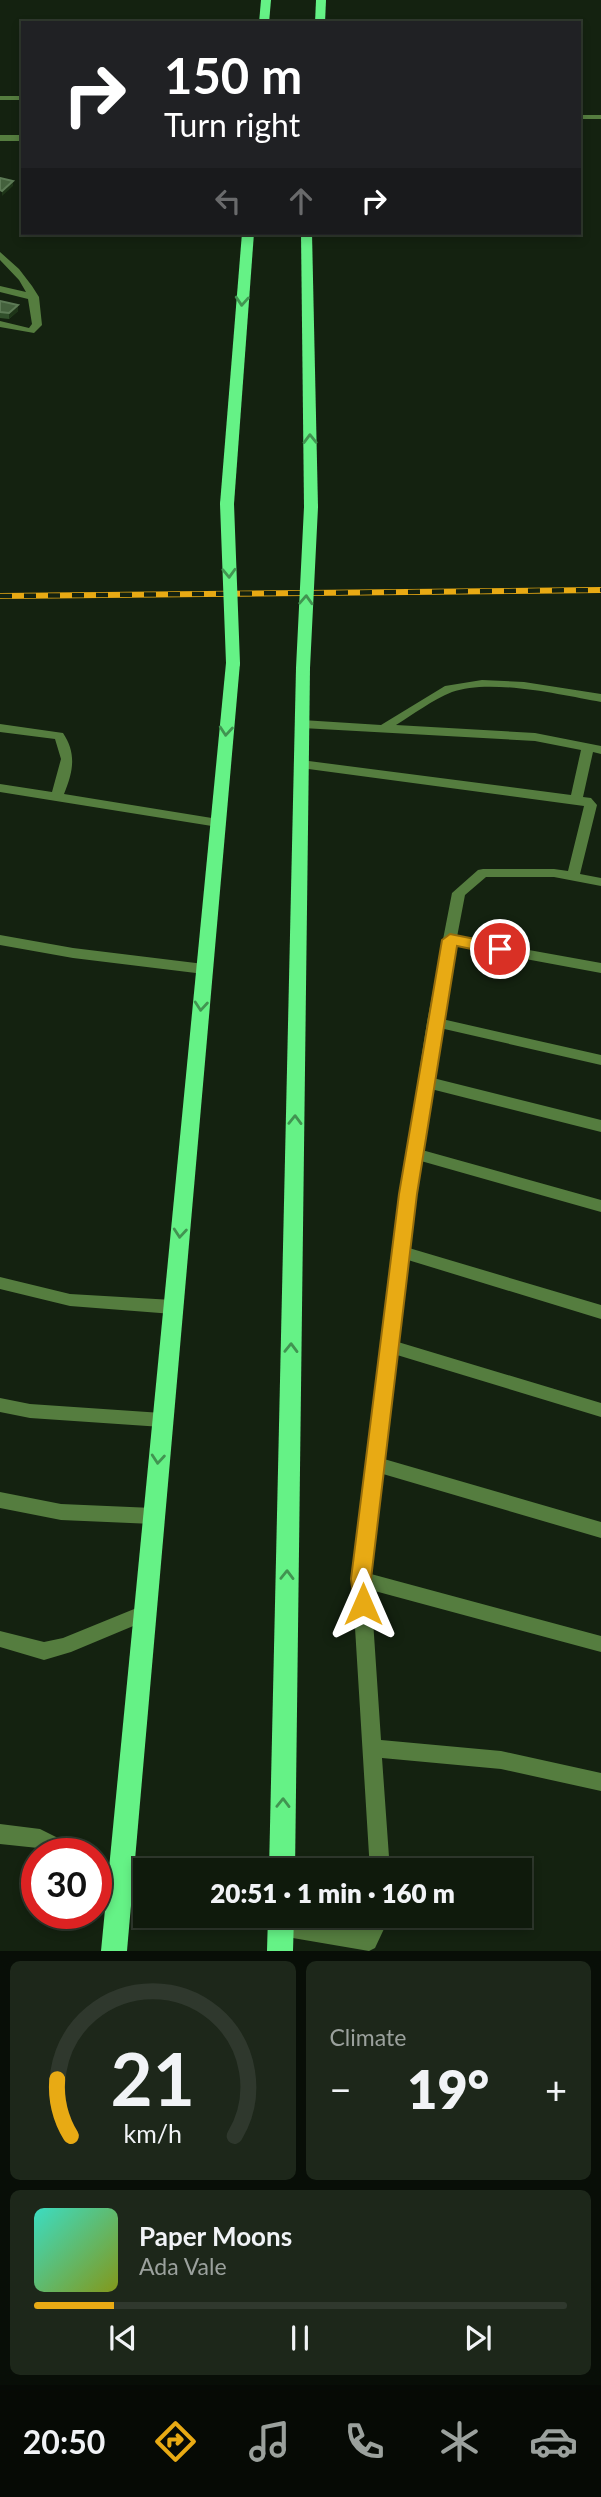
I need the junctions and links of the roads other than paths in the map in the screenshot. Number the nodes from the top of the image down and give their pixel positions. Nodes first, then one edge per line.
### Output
1 (266, 0) edge
2 (321, 0) edge
3 (264, 21) edge
4 (320, 21) edge
5 (0, 98) edge
6 (21, 98) edge
7 (581, 117) edge
8 (601, 117) edge
9 (0, 138) edge
10 (21, 138) edge
11 (248, 235) edge
12 (306, 235) edge
13 (0, 255) edge
14 (0, 289) edge
15 (34, 297) junction
16 (0, 324) edge
17 (601, 698) edge
18 (302, 724) junction
19 (0, 728) edge
20 (383, 728) junction
21 (594, 748) edge
22 (301, 764) junction
23 (0, 788) edge
24 (57, 797) junction
25 (576, 799) junction
26 (218, 823) junction
27 (573, 877) junction
28 (601, 882) edge
29 (0, 940) edge
30 (450, 940) junction
31 (601, 968) edge
32 (204, 969) junction
33 (434, 1022) junction
34 (601, 1060) edge
35 (426, 1082) junction
36 (601, 1126) edge
37 (416, 1154) junction
38 (601, 1206) edge
39 (401, 1252) junction
40 (0, 1283) edge
41 (173, 1307) junction
42 (601, 1312) edge
43 (390, 1346) junction
44 (0, 1405) edge
45 (601, 1410) edge
46 (162, 1420) junction
47 (375, 1464) junction
48 (0, 1500) edge
49 (153, 1516) junction
50 (601, 1530) edge
51 (361, 1579) junction
52 (144, 1613) junction
53 (0, 1639) edge
54 (601, 1644) edge
55 (372, 1748) junction
56 (601, 1782) edge
57 (0, 1834) edge
58 (32, 1838) edge
59 (282, 1858) edge
60 (379, 1858) edge
61 (112, 1877) edge
62 (119, 1881) junction
63 (374, 1928) edge
64 (280, 1931) edge
65 (114, 1951) edge

1 - 3 main road
2 - 4 main road
5 - 6 street
7 - 8 street
9 - 10 street
11 -> 26 main road, bridge
18 -> 12 main road, bridge
13 - 15 street
14 - 15 street
15 - 16 street
17 - 20 street
18 - 20 street
18 - 22 main road
19 - 24 street
20 - 21 street
21 - 25 street
22 - 25 street
59 -> 22 main road
23 - 24 street
24 - 26 street
25 - 27 street
26 - 32 main road
27 - 28 street
27 - 30 street
29 - 32 street
30 - 31 street
30 - 33 street
32 -> 41 main road
33 - 34 street
33 - 35 street
35 - 36 street
35 - 37 street
37 - 38 street
37 - 39 street
39 - 42 street
39 - 43 street
40 - 41 street
41 - 46 main road
43 - 45 street
43 - 47 street
44 - 46 street
46 -> 49 main road
47 - 50 street
47 - 51 street
48 - 49 street
49 - 52 main road
51 - 54 street
51 - 55 street
52 - 53 street
52 - 62 main road
55 - 56 street
55 - 60 street
57 - 58 street
61 - 62 street
62 - 65 main road
63 - 64 street

